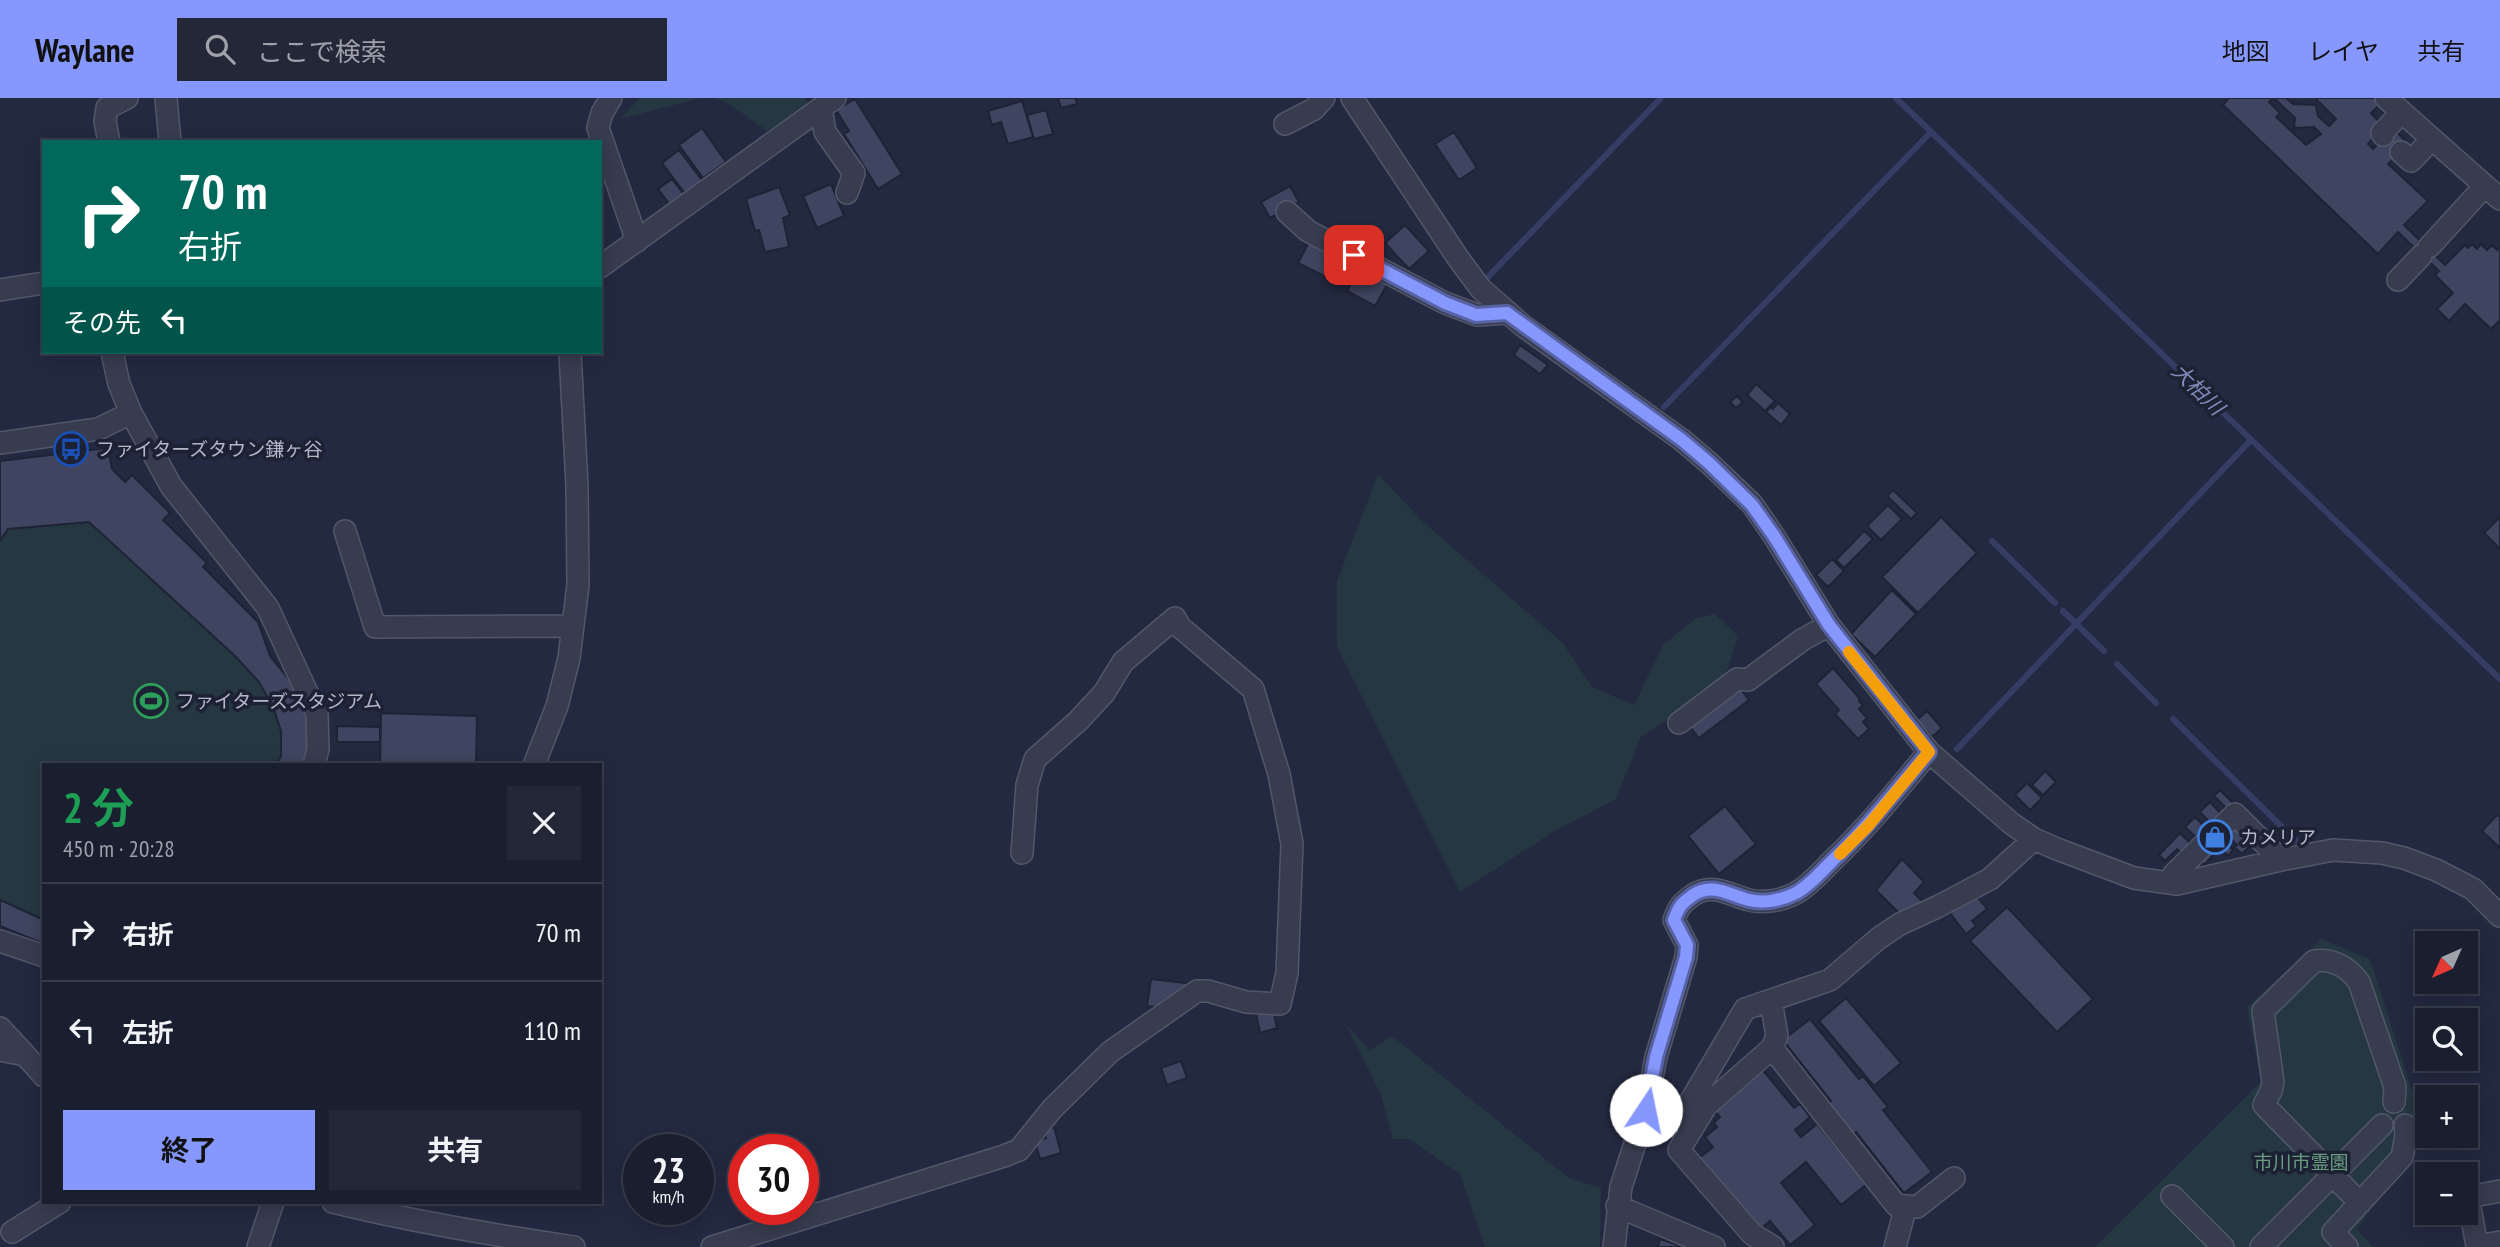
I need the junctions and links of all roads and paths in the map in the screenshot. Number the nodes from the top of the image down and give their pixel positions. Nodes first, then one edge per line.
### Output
1 (127, 98) edge
2 (166, 98) edge
3 (611, 98) edge
4 (1324, 98) edge
5 (1352, 98) edge
6 (828, 103) edge
7 (2399, 104) edge
8 (1285, 124) dead end
9 (2383, 135) dead end
10 (2432, 139) junction
11 (109, 140) edge
12 (168, 140) edge
13 (2401, 152) dead end
14 (847, 193) dead end
15 (2492, 193) edge
16 (1287, 212) dead end
17 (637, 241) junction
18 (602, 266) edge
19 (2398, 280) dead end
20 (42, 283) edge
21 (0, 290) edge
22 (1507, 313) junction
23 (112, 354) edge
24 (570, 354) edge
25 (131, 413) junction
26 (0, 443) edge
27 (345, 531) dead end
28 (1829, 625) junction
29 (573, 626) junction
30 (1679, 723) dead end
31 (1929, 752) junction
32 (314, 763) edge
33 (535, 763) edge
34 (2034, 839) junction
35 (1022, 853) dead end
36 (2281, 860) junction
37 (2177, 884) junction
38 (2500, 916) edge
39 (0, 941) edge
40 (42, 955) edge
41 (1771, 1001) junction
42 (0, 1027) edge
43 (1772, 1048) junction
44 (0, 1050) edge
45 (25, 1055) junction
46 (42, 1074) edge
47 (2393, 1102) dead end
48 (1646, 1110) junction
49 (1680, 1119) junction
50 (2382, 1125) dead end
51 (2405, 1125) dead end
52 (1679, 1150) junction
53 (2333, 1175) junction
54 (1954, 1178) dead end
55 (2500, 1191) edge
56 (2172, 1196) dead end
57 (2360, 1203) junction
58 (57, 1204) edge
59 (273, 1204) edge
60 (342, 1204) edge
61 (1618, 1206) junction
62 (1906, 1206) junction
63 (12, 1232) dead end
64 (2500, 1242) edge
65 (258, 1247) edge
66 (574, 1247) edge
67 (712, 1247) edge
68 (1614, 1247) edge
69 (1714, 1247) edge
70 (1773, 1247) edge
71 (1895, 1247) edge
72 (2223, 1247) edge
73 (2261, 1247) edge
74 (2347, 1247) edge

1 - 11 street
2 - 12 street
3 - 17 street
4 - 8 street
5 - 22 street
6 - 14 street
6 - 17 street
7 - 9 street
7 - 10 street
10 - 13 street
10 - 15 street
15 - 19 street
16 - 22 street
17 - 18 street
20 - 21 street
22 - 28 street
23 - 25 street
24 - 29 street
25 - 26 street
25 - 32 street
27 - 29 street
28 - 30 street
28 - 31 street
29 - 33 street
31 - 34 street
31 - 48 street
34 - 37 street
34 - 41 street
35 - 67 street
36 - 37 street
36 - 37 street
36 - 38 street
39 - 40 street
41 - 43 street
41 - 49 street
42 - 45 street
43 - 52 street
43 - 62 street
44 - 45 street
45 - 46 street
47 - 53 street
48 - 49 street
48 - 61 street
49 - 52 street
50 - 53 street
51 - 57 street
52 - 70 street
53 - 57 street
53 - 73 street
54 - 62 street
55 - 64 street
56 - 72 street
57 - 74 street
58 - 63 street
59 - 65 street
60 - 66 street
61 - 68 street
61 - 69 street
62 - 71 street

